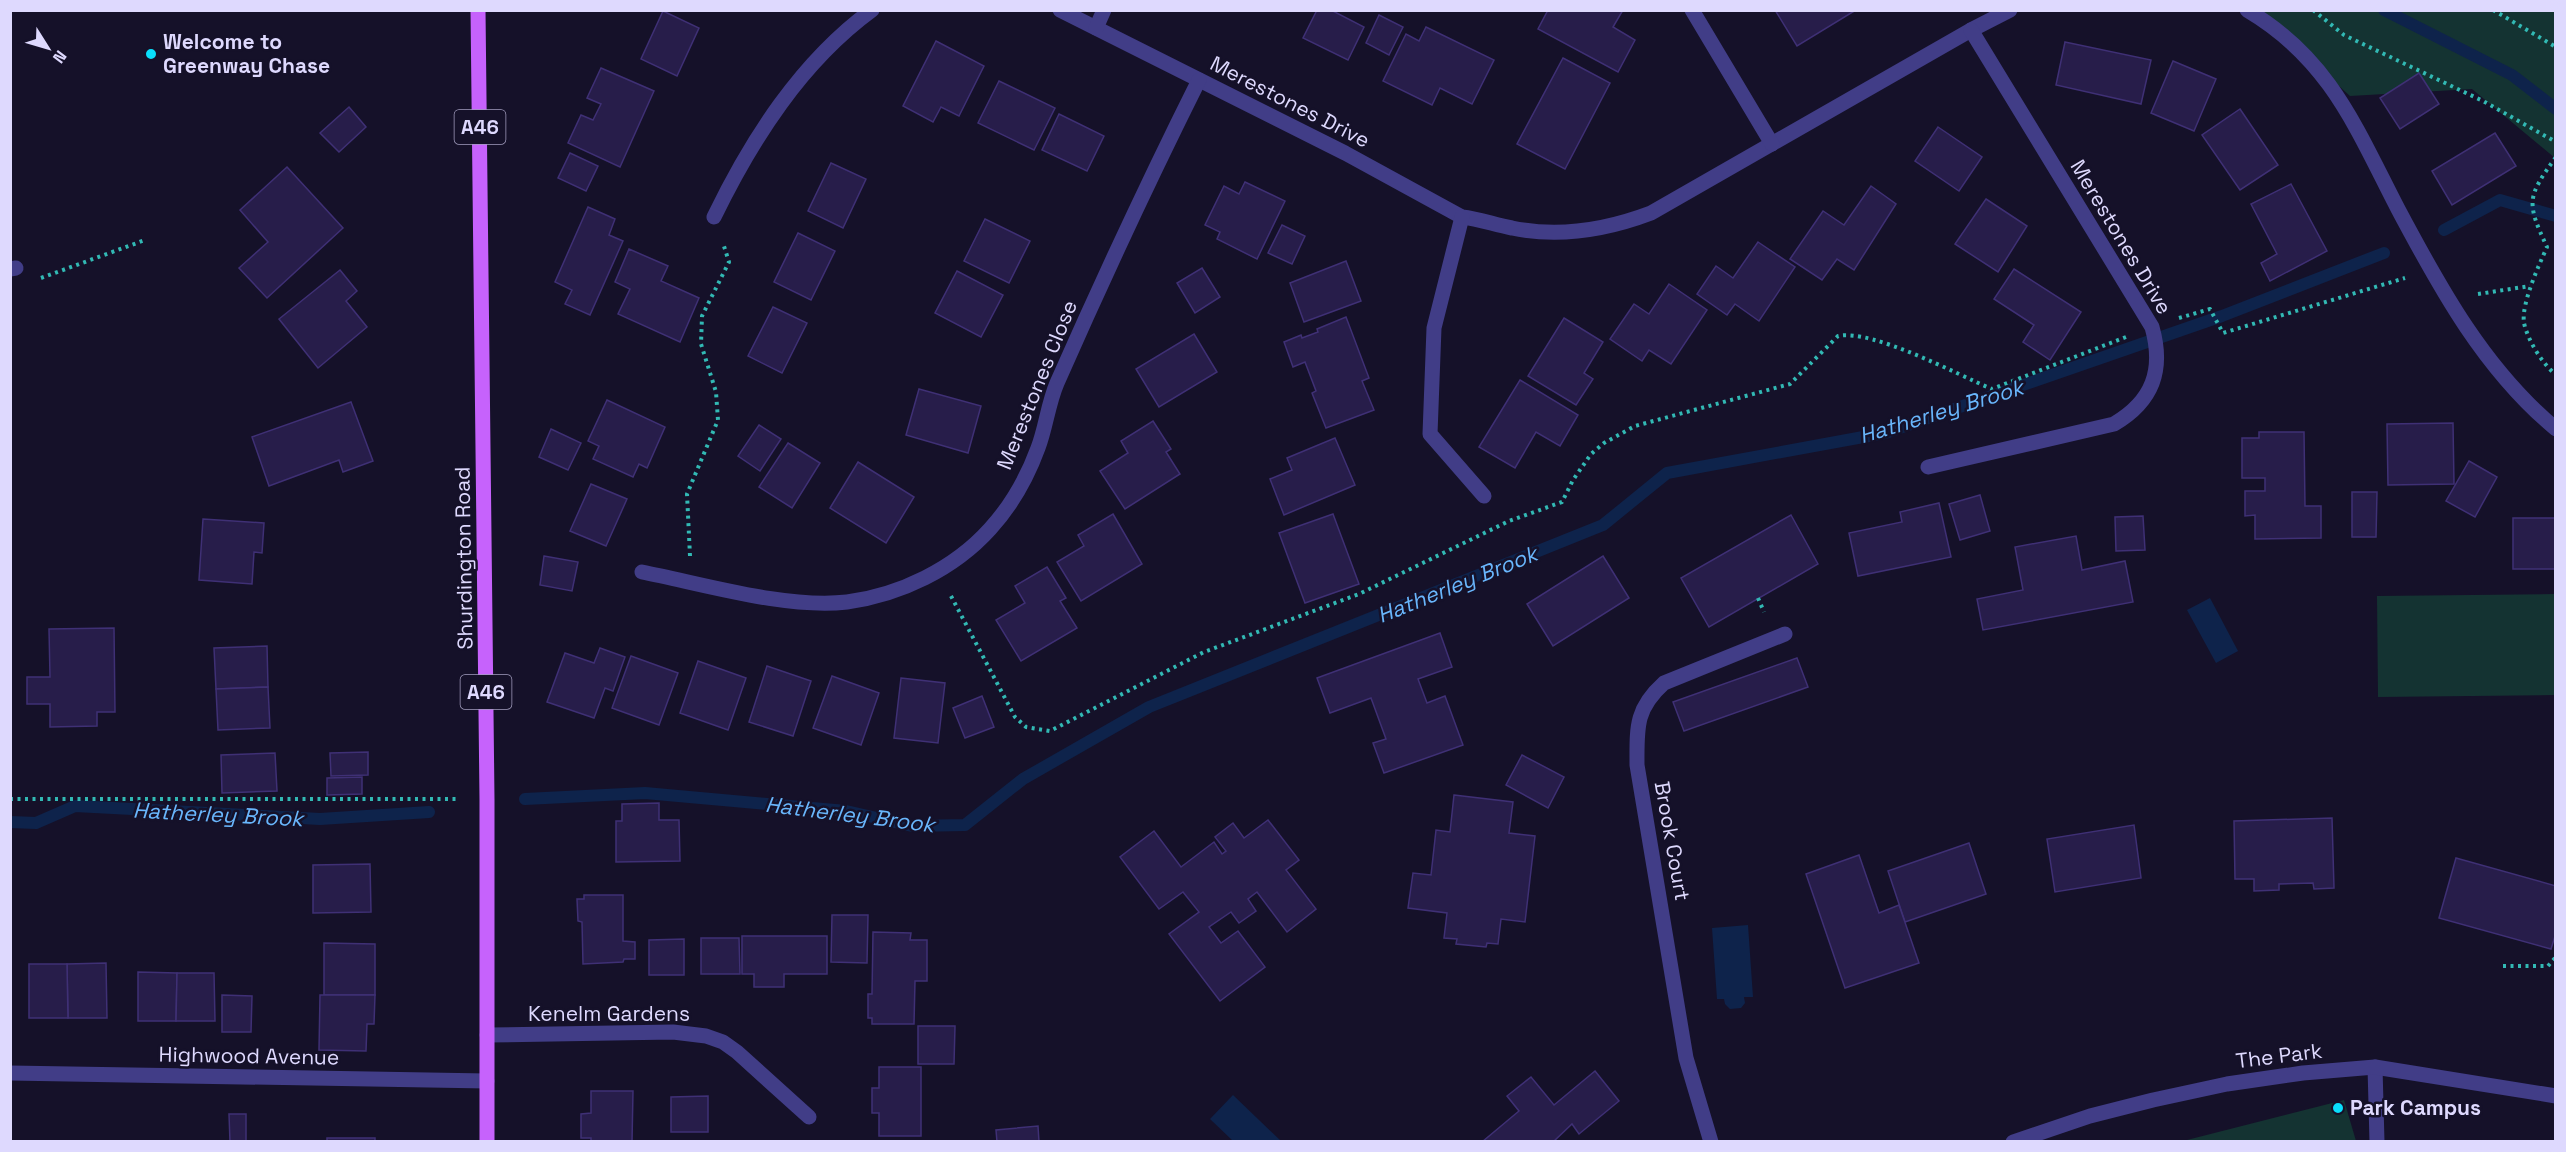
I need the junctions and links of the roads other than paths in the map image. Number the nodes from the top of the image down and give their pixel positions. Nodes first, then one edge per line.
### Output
1 (478, 10) edge
2 (872, 10) edge
3 (1060, 10) edge
4 (1104, 10) edge
5 (1692, 10) edge
6 (2010, 10) edge
7 (2247, 10) edge
8 (1096, 28) junction
9 (1971, 30) junction
10 (1199, 80) junction
11 (1772, 144) junction
12 (714, 217) road end
13 (1462, 218) junction
14 (2556, 429) edge
15 (1928, 467) dead end
16 (1484, 496) dead end
17 (642, 572) dead end
18 (1785, 634) dead end
19 (488, 1035) junction
20 (2375, 1067) junction
21 (10, 1073) edge
22 (488, 1081) junction
23 (2556, 1096) edge
24 (809, 1117) dead end
25 (487, 1142) edge
26 (1711, 1142) edge
27 (2013, 1142) edge
28 (2377, 1142) edge

1 - 19 main road, Shurdington Road / A46
2 - 12 street
3 - 8 street, Merestones Drive
4 - 8 street
5 - 11 street
6 - 9 street, Merestones Drive
7 - 14 street
8 - 10 street, Merestones Drive
9 - 11 street, Merestones Drive
9 - 15 street, Merestones Drive
10 - 13 street, Merestones Drive
10 - 17 street, Merestones Close
11 - 13 street, Merestones Drive
13 - 16 street
18 - 26 street, Brook Court
19 - 22 main road, Shurdington Road / A46
19 - 24 street, Kenelm Gardens
20 - 23 street, The Park
20 - 27 street, The Park
20 - 28 street
21 - 22 street, Highwood Avenue
22 - 25 main road, Shurdington Road / A46

